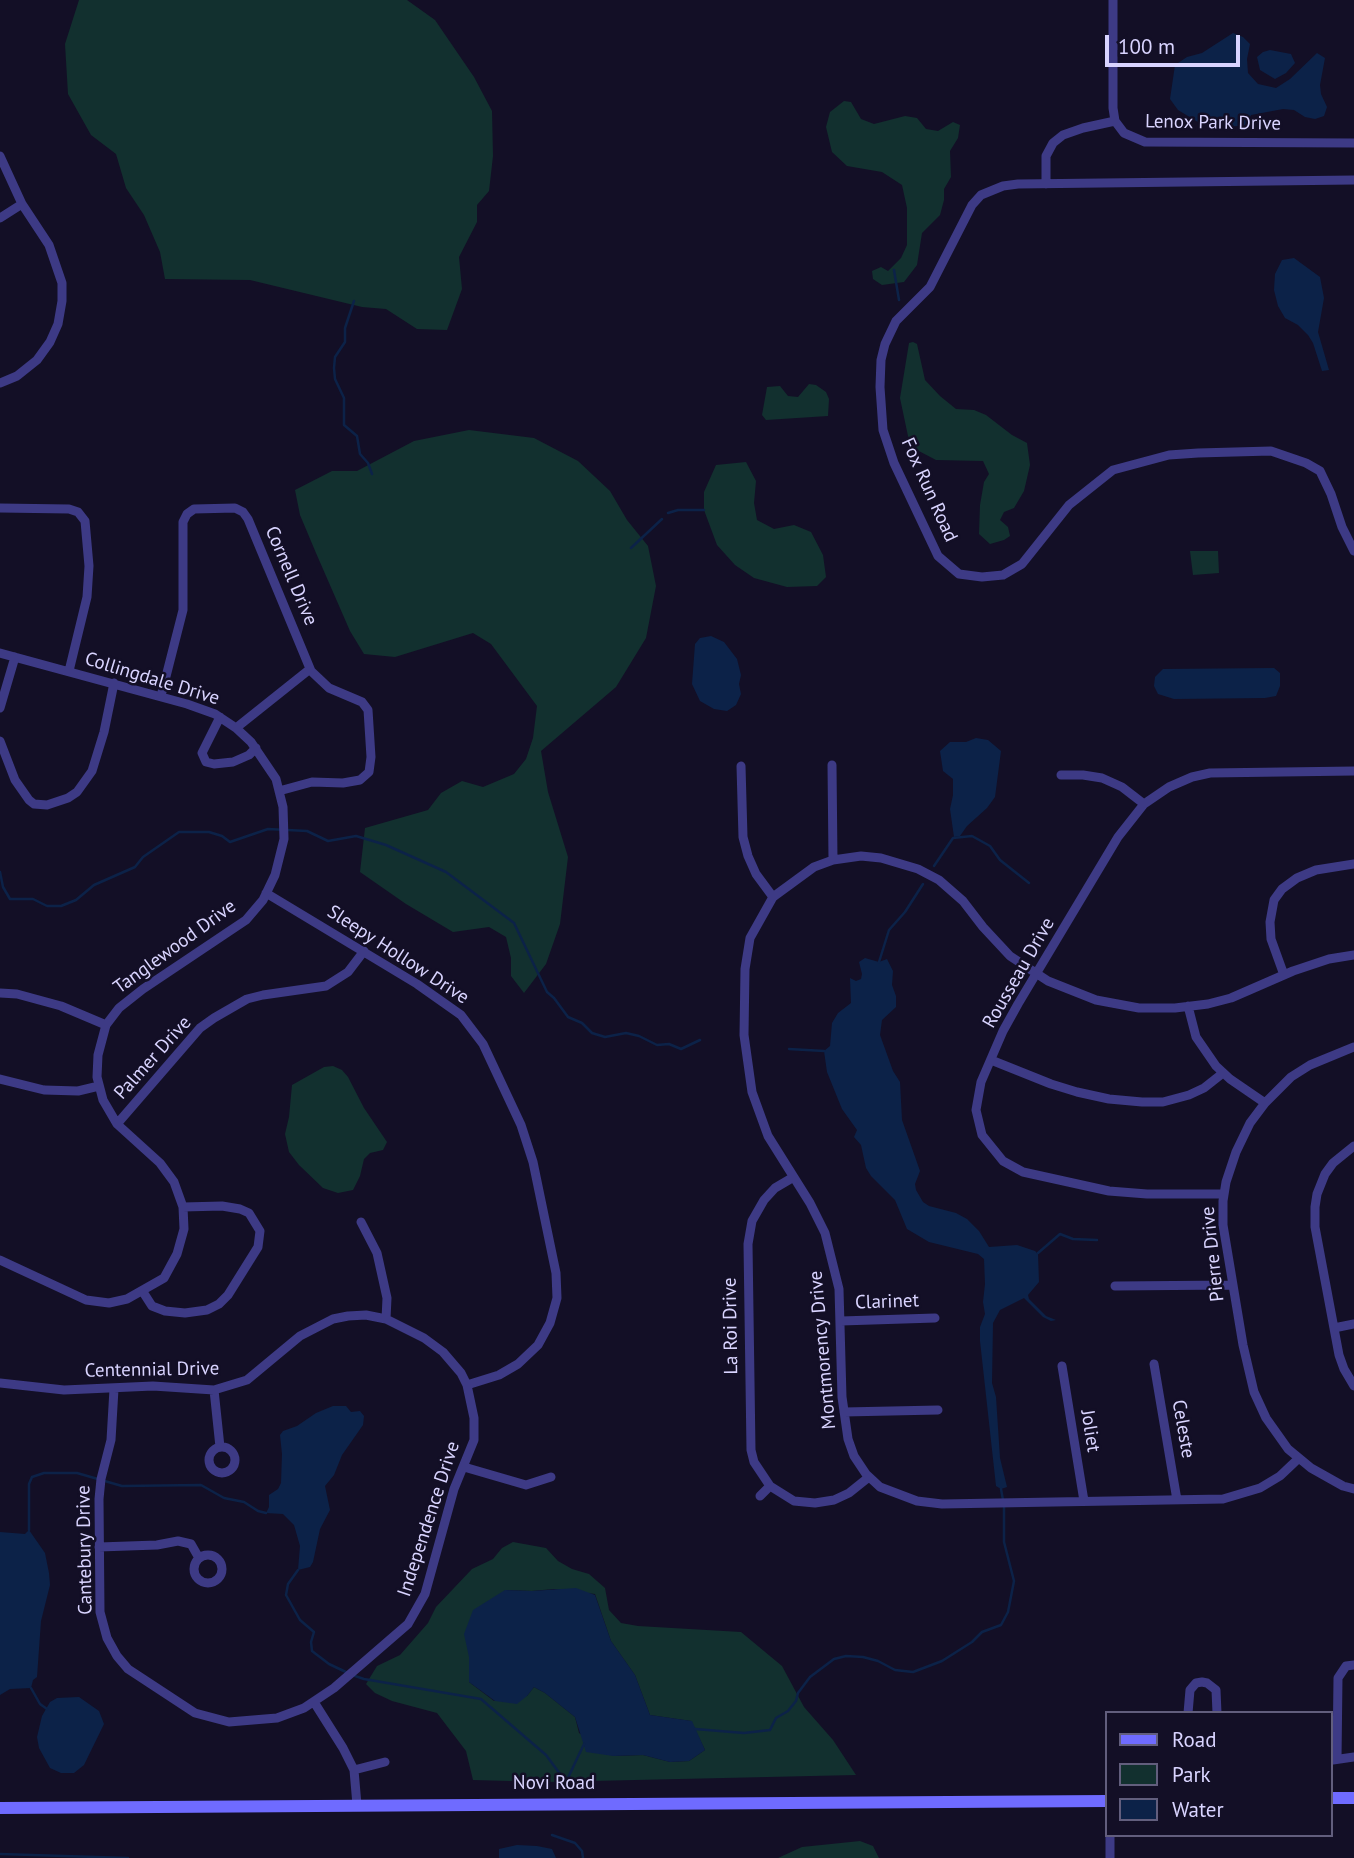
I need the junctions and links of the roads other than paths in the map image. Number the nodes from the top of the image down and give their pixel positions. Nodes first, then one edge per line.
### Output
1 (1112, 0) edge
2 (1115, 121) junction
3 (1354, 143) edge
4 (0, 156) edge
5 (1354, 180) edge
6 (1046, 184) junction
7 (22, 204) junction
8 (0, 218) edge
9 (0, 383) edge
10 (0, 509) edge
11 (1354, 551) edge
12 (0, 653) edge
13 (15, 657) junction
14 (310, 668) junction
15 (69, 671) junction
16 (114, 683) junction
17 (161, 696) junction
18 (0, 708) edge
19 (220, 718) junction
20 (236, 727) junction
21 (0, 741) edge
22 (256, 748) junction
23 (832, 765) dead end
24 (741, 766) dead end
25 (1354, 771) edge
26 (1061, 775) dead end
27 (279, 791) junction
28 (1144, 804) junction
29 (833, 859) junction
30 (1354, 864) edge
31 (266, 893) junction
32 (773, 897) junction
33 (365, 951) junction
34 (1354, 955) edge
35 (1036, 974) junction
36 (1284, 975) junction
37 (0, 993) edge
38 (1188, 1006) junction
39 (106, 1025) junction
40 (1354, 1047) edge
41 (991, 1059) junction
42 (1223, 1073) junction
43 (0, 1079) edge
44 (99, 1086) junction
45 (1265, 1102) junction
46 (117, 1124) junction
47 (1354, 1146) edge
48 (792, 1178) junction
49 (1224, 1194) junction
50 (183, 1207) junction
51 (362, 1222) dead end
52 (0, 1260) edge
53 (1232, 1285) junction
54 (1115, 1286) dead end
55 (143, 1292) junction
56 (935, 1318) dead end
57 (386, 1319) junction
58 (841, 1321) junction
59 (1354, 1324) edge
60 (1334, 1328) junction
61 (1154, 1364) dead end
62 (1062, 1366) dead end
63 (0, 1383) edge
64 (467, 1385) junction
65 (1354, 1386) edge
66 (114, 1389) junction
67 (214, 1390) junction
68 (938, 1410) dead end
69 (844, 1412) junction
70 (220, 1447) dead end
71 (1299, 1458) junction
72 (464, 1467) junction
73 (551, 1477) dead end
74 (869, 1477) junction
75 (770, 1486) junction
76 (1354, 1489) edge
77 (760, 1496) dead end
78 (1177, 1500) junction
79 (1084, 1501) junction
80 (99, 1547) junction
81 (199, 1558) dead end
82 (1354, 1665) edge
83 (314, 1702) junction
84 (1188, 1711) edge
85 (1217, 1711) edge
86 (1354, 1758) edge
87 (1334, 1760) edge
88 (385, 1762) dead end
89 (354, 1770) junction
90 (1333, 1798) edge
91 (1354, 1798) edge
92 (1106, 1801) edge
93 (357, 1805) junction
94 (0, 1808) edge
95 (1110, 1837) edge
96 (1110, 1858) edge

1 - 2 street
2 - 3 street, Lenox Park Drive
2 - 6 street
4 - 7 street
5 - 6 street, Fox Run Road
6 - 11 street, Fox Run Road
7 - 8 street
7 - 9 street
10 - 15 street
12 - 13 street, Collingdale Drive
13 - 15 street, Collingdale Drive
13 - 18 street
14 - 17 street, Cornell Drive
14 - 20 street
14 - 27 street, Cornell Drive
15 - 16 street, Collingdale Drive
16 - 17 street, Collingdale Drive
16 - 21 street
17 - 19 street, Collingdale Drive
19 - 20 street, Collingdale Drive
19 - 22 street
20 - 22 street, Collingdale Drive
22 - 27 street, Collingdale Drive
23 - 29 street
24 - 32 street
25 - 28 street, Rousseau Drive
26 - 28 street
27 - 31 street, Collingdale Drive
28 - 35 street, Rousseau Drive
29 - 32 street, Montmorency Drive
29 - 35 street, Montmorency Drive
30 - 36 street
31 - 33 street, Sleepy Hollow Drive
31 - 39 street, Tanglewood Drive
32 - 48 street, Montmorency Drive
33 - 46 street, Palmer Drive
33 - 64 street, Sleepy Hollow Drive
34 - 36 street, Montmorency Drive
35 - 38 street, Montmorency Drive
35 - 41 street, Rousseau Drive
36 - 38 street, Montmorency Drive
37 - 39 street
38 - 42 street
39 - 44 street, Tanglewood Drive
40 - 45 street, Pierre Drive
41 - 42 street
41 - 49 street, Rousseau Drive
42 - 45 street
43 - 44 street
44 - 46 street, Tanglewood Drive
45 - 49 street, Pierre Drive
46 - 50 street, Tanglewood Drive
47 - 60 street
48 - 58 street, Montmorency Drive
48 - 75 street, La Roi Drive
49 - 53 street, Pierre Drive
50 - 55 street, Tanglewood Drive
50 - 55 street
51 - 57 street
52 - 55 street, Tanglewood Drive
53 - 54 street
53 - 71 street, Pierre Drive
56 - 58 street, Clarinet
57 - 64 street, Centennial Drive
57 - 67 street, Centennial Drive
58 - 69 street, Montmorency Drive
59 - 60 street
60 - 65 street
61 - 78 street, Celeste
62 - 79 street, Joliet
63 - 66 street, Centennial Drive
64 - 72 street, Independence Drive
66 - 67 street, Centennial Drive
66 - 80 street, Cantebury Drive
67 - 70 street
68 - 69 street
69 - 74 street, Montmorency Drive
71 - 76 street, Pierre Drive
71 - 78 street, Montmorency Drive
72 - 73 street
72 - 83 street, Independence Drive
74 - 75 street
74 - 79 street, Montmorency Drive
75 - 77 street
78 - 79 street, Montmorency Drive
80 - 81 street
80 - 83 street, Cantebury Drive
82 - 87 street
83 - 89 street
84 - 85 street
86 - 87 street
88 - 89 street
89 - 93 street
90 - 91 main road
92 - 93 main road, Novi Road
93 - 94 main road, Novi Road
95 - 96 street

